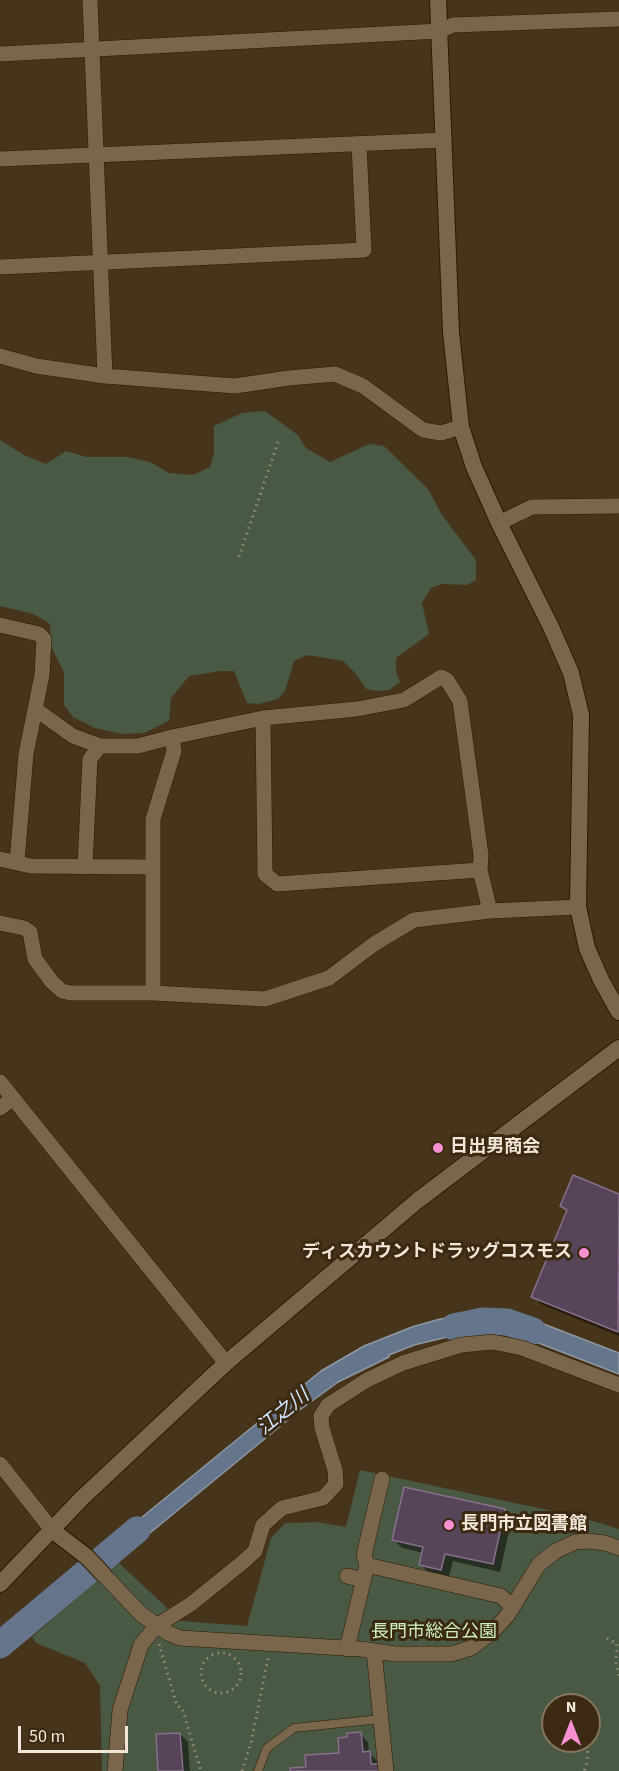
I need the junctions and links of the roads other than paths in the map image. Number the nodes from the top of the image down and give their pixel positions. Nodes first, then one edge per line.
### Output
1 (90, 0) edge
2 (438, 0) edge
3 (619, 19) edge
4 (440, 31) junction
5 (91, 48) junction
6 (0, 54) edge
7 (444, 140) junction
8 (359, 144) junction
9 (95, 154) junction
10 (0, 159) edge
11 (101, 262) junction
12 (0, 267) edge
13 (0, 356) edge
14 (105, 376) junction
15 (461, 426) junction
16 (619, 506) edge
17 (499, 524) junction
18 (0, 625) edge
19 (35, 709) junction
20 (263, 718) junction
21 (172, 737) junction
22 (100, 746) junction
23 (0, 859) edge
24 (17, 862) junction
25 (84, 867) junction
26 (153, 867) junction
27 (480, 870) junction
28 (578, 907) junction
29 (490, 911) junction
30 (0, 923) edge
31 (153, 993) junction
32 (619, 1012) edge
33 (617, 1053) edge
34 (0, 1082) edge
35 (6, 1103) edge
36 (226, 1363) junction
37 (619, 1386) edge
38 (0, 1464) edge
39 (381, 1479) dead end
40 (52, 1530) junction
41 (619, 1548) edge
42 (365, 1572) junction
43 (103, 1574) joint
44 (347, 1576) dead end
45 (0, 1584) edge
46 (512, 1607) junction
47 (156, 1626) junction
48 (347, 1648) junction
49 (374, 1651) junction
50 (381, 1719) junction
51 (115, 1771) edge
52 (258, 1771) edge
53 (386, 1771) edge

1 - 5 street
2 - 4 street
3 - 4 street
4 - 5 street
4 - 7 street
5 - 6 street
5 - 9 street
7 - 8 street
7 - 15 street
8 - 9 street
8 - 11 street
9 - 10 street
9 - 11 street
11 - 12 street
11 - 14 street
13 - 14 street
14 - 15 street
15 - 17 street
16 - 17 street
17 - 28 street
18 - 19 street
19 - 22 street
19 - 24 street
20 - 21 street
20 - 27 street
20 - 27 street
21 - 22 street
21 - 26 street
22 - 25 street
23 - 24 street
24 - 25 street
25 - 26 street
26 - 31 street
27 - 29 street
28 - 29 street
28 - 32 street
29 - 31 street
30 - 31 street
33 - 36 street
34 - 35 street
35 - 36 street
36 - 40 street
37 - 47 street
38 - 40 street
39 - 42 street
40 - 43 street
40 - 45 street
41 - 46 street
42 - 44 street
42 - 46 street
42 - 48 street
43 - 47 street
46 - 49 street
47 - 48 street
47 - 51 street
48 - 49 street
49 - 50 street
50 - 52 lane
50 - 53 street

